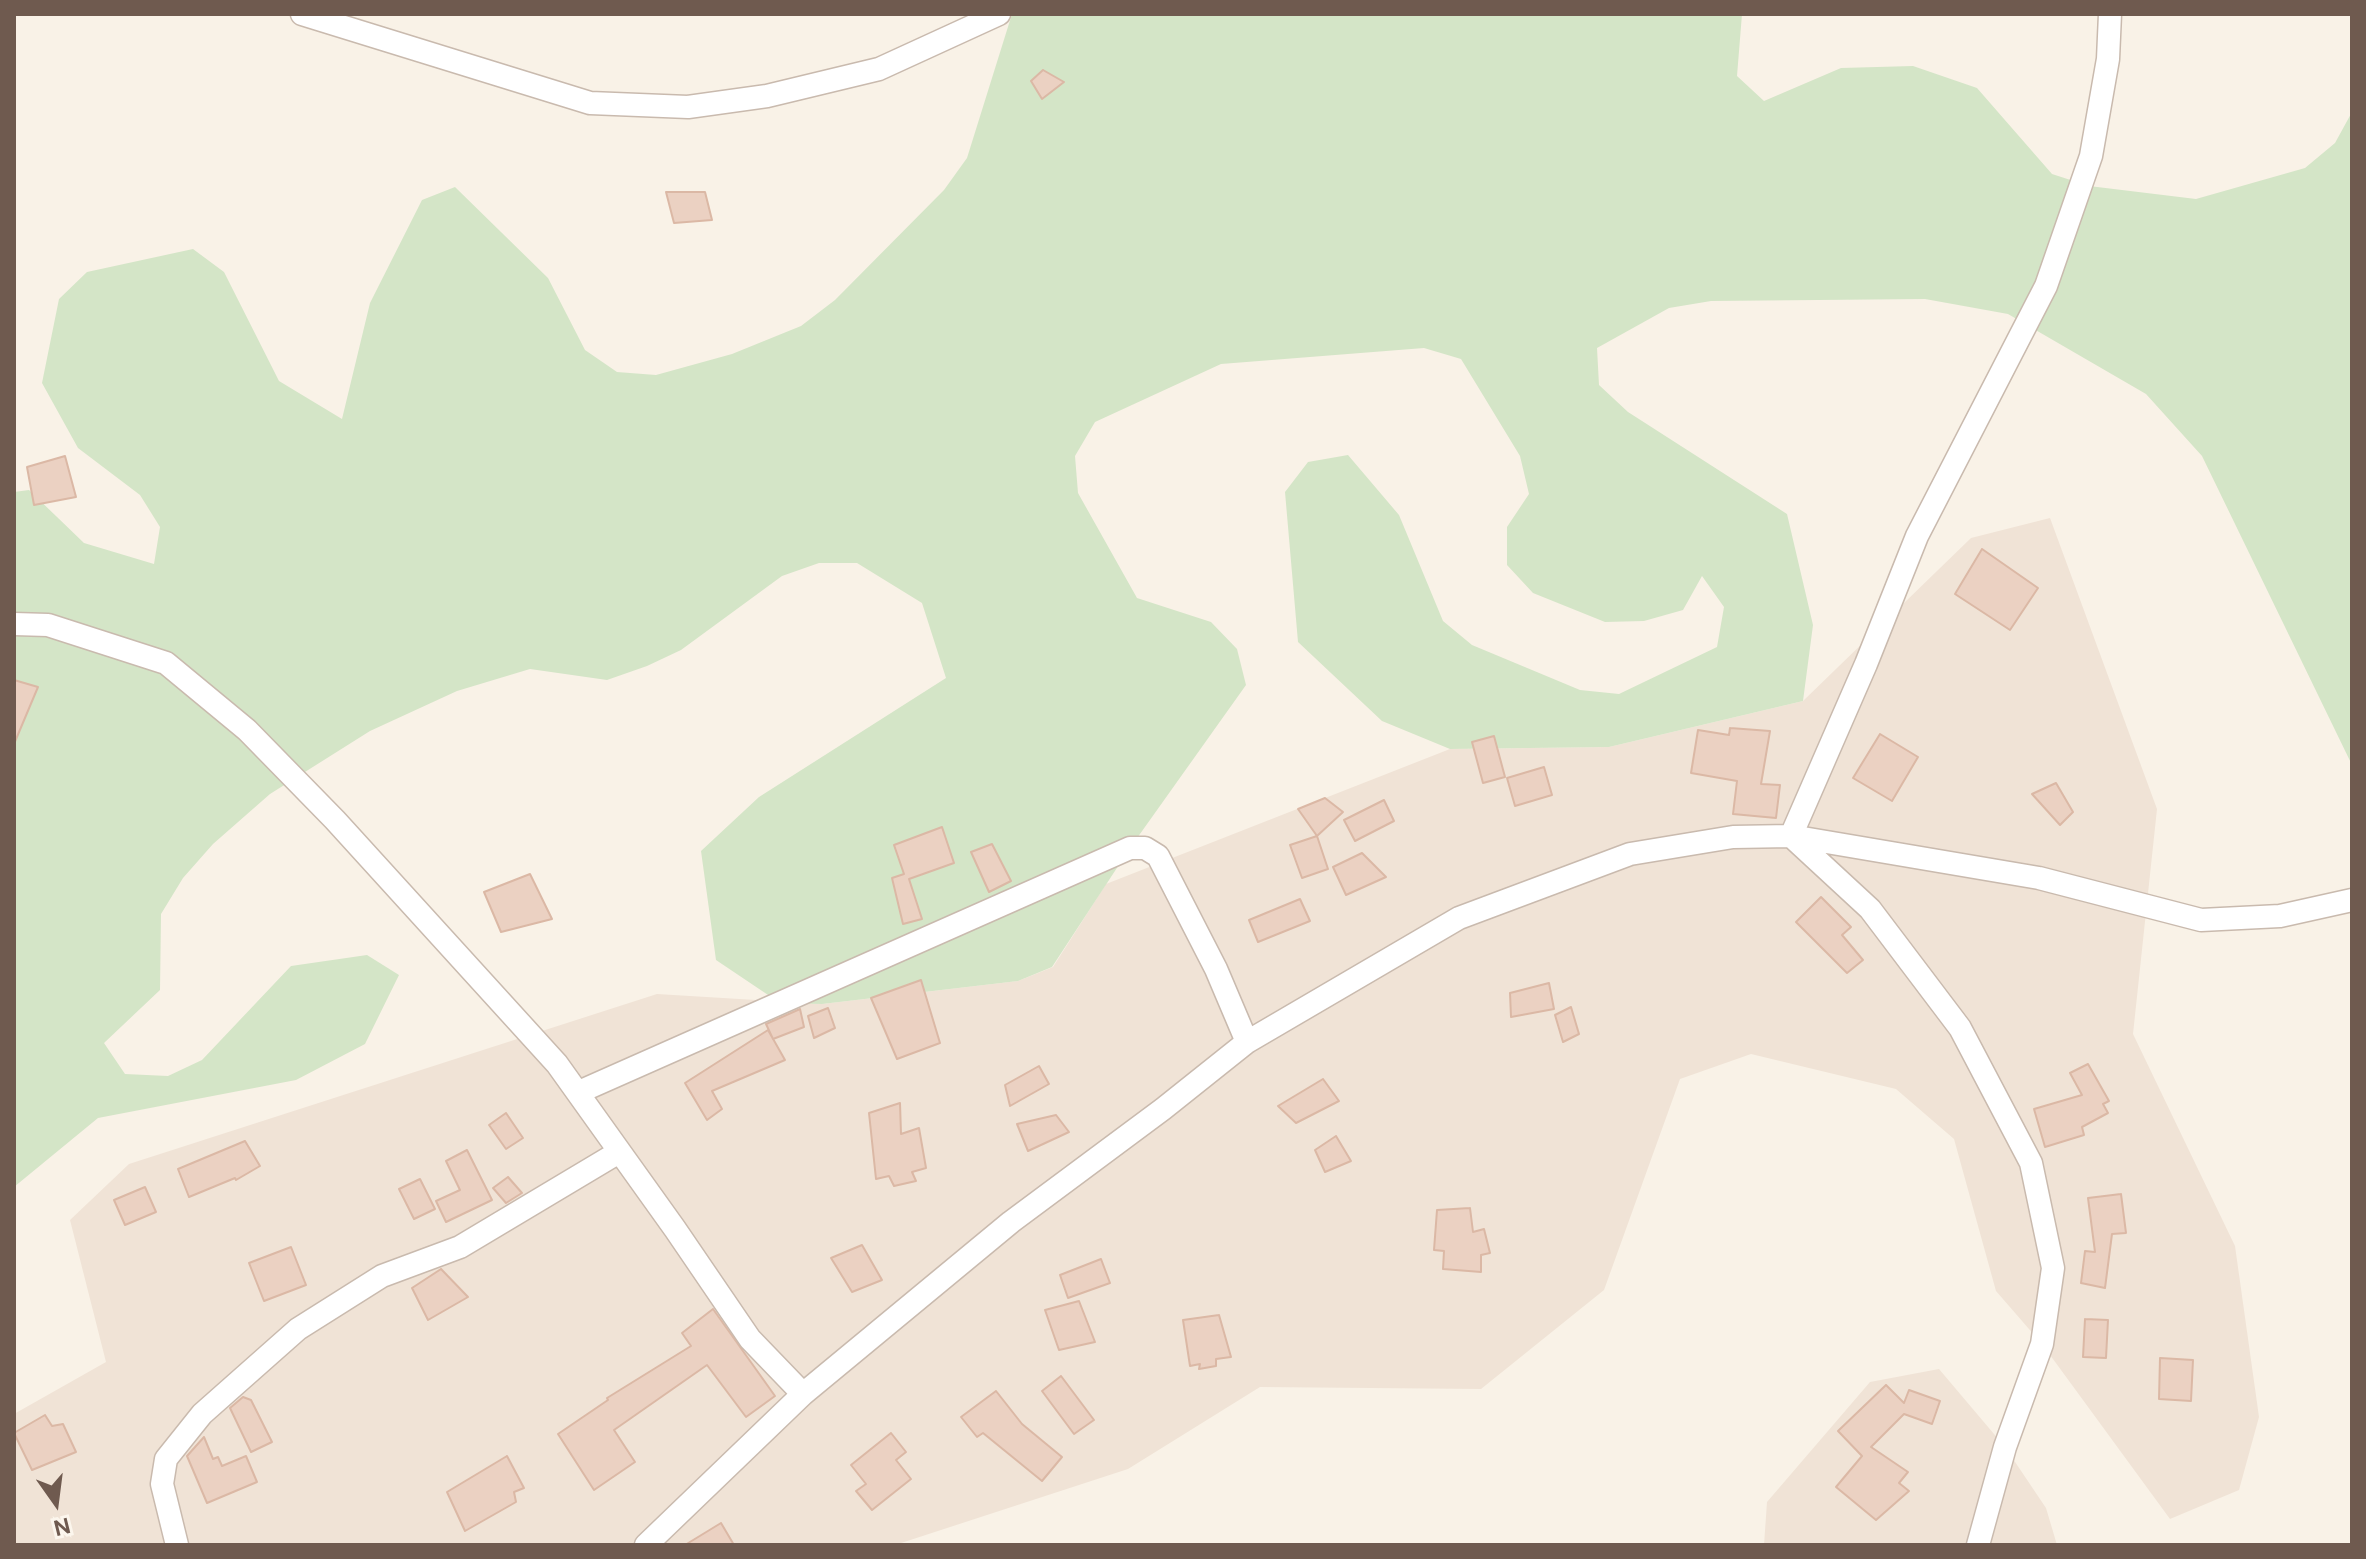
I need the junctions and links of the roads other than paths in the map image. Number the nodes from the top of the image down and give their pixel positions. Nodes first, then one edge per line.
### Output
1 (302, 14) edge
2 (999, 14) edge
3 (2110, 14) edge
4 (14, 624) edge
5 (1791, 836) junction
6 (2352, 900) edge
7 (1247, 1042) junction
8 (579, 1092) junction
9 (619, 1152) junction
10 (803, 1394) junction
11 (177, 1545) edge
12 (646, 1545) edge
13 (1978, 1545) edge

1 - 2 street
3 - 5 street
4 - 8 street
5 - 6 street
5 - 7 street
5 - 13 street
7 - 8 street
7 - 10 street
8 - 9 street
9 - 10 street
9 - 11 street
10 - 12 street

